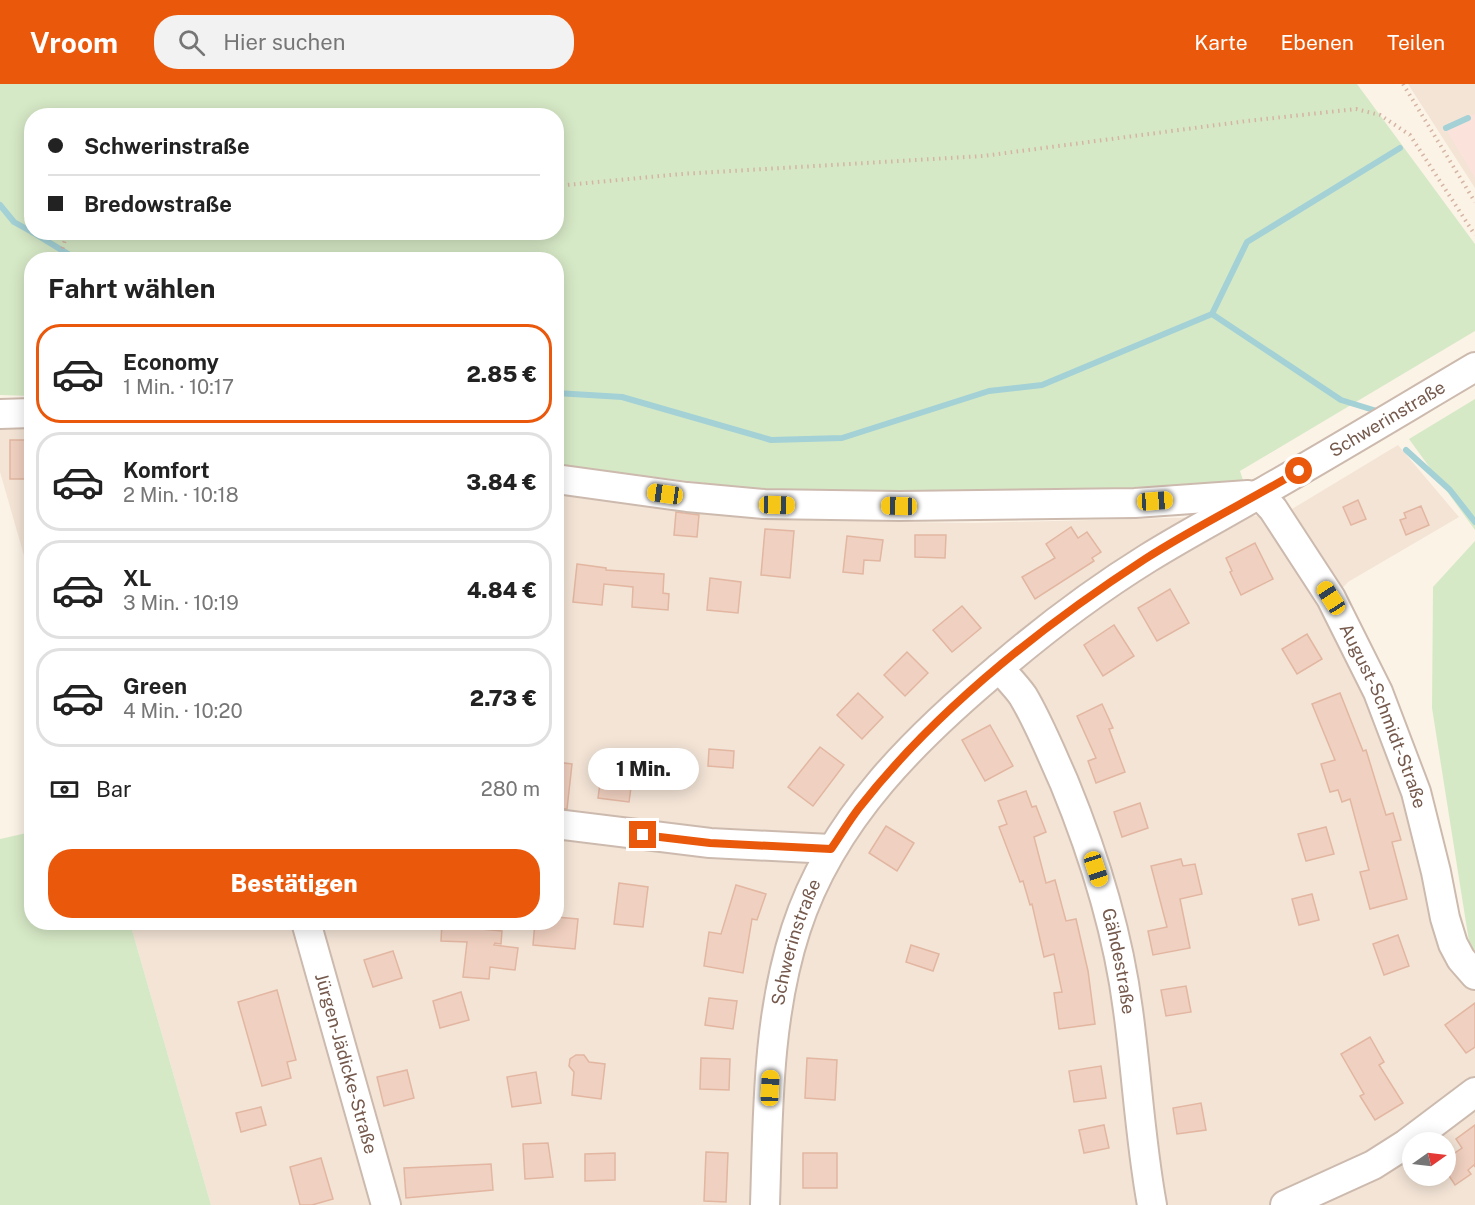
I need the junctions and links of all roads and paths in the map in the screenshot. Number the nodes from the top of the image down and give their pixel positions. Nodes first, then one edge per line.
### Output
1 (1403, 84) edge
2 (564, 185) edge
3 (1475, 202) edge
4 (1475, 236) edge
5 (1475, 366) edge
6 (24, 413) edge
7 (0, 414) edge
8 (564, 480) edge
9 (1259, 494) junction
10 (999, 668) junction
11 (564, 825) edge
12 (831, 849) junction
13 (308, 930) edge
14 (1475, 975) edge
15 (1475, 1092) edge
16 (386, 1205) edge
17 (765, 1205) edge
18 (1152, 1205) edge
19 (1285, 1205) edge

1 - 3 path
2 - 4 path
5 - 9 street, Schwerinstraße
6 - 7 street
8 - 9 street
9 - 10 street, Schwerinstraße
9 - 14 street, August-Schmidt-Straße
10 - 12 street, Schwerinstraße
10 - 18 street, Gähdestraße
11 - 12 street
12 - 17 street, Schwerinstraße
13 - 16 street, Jürgen-Jädicke-Straße
15 - 19 street

